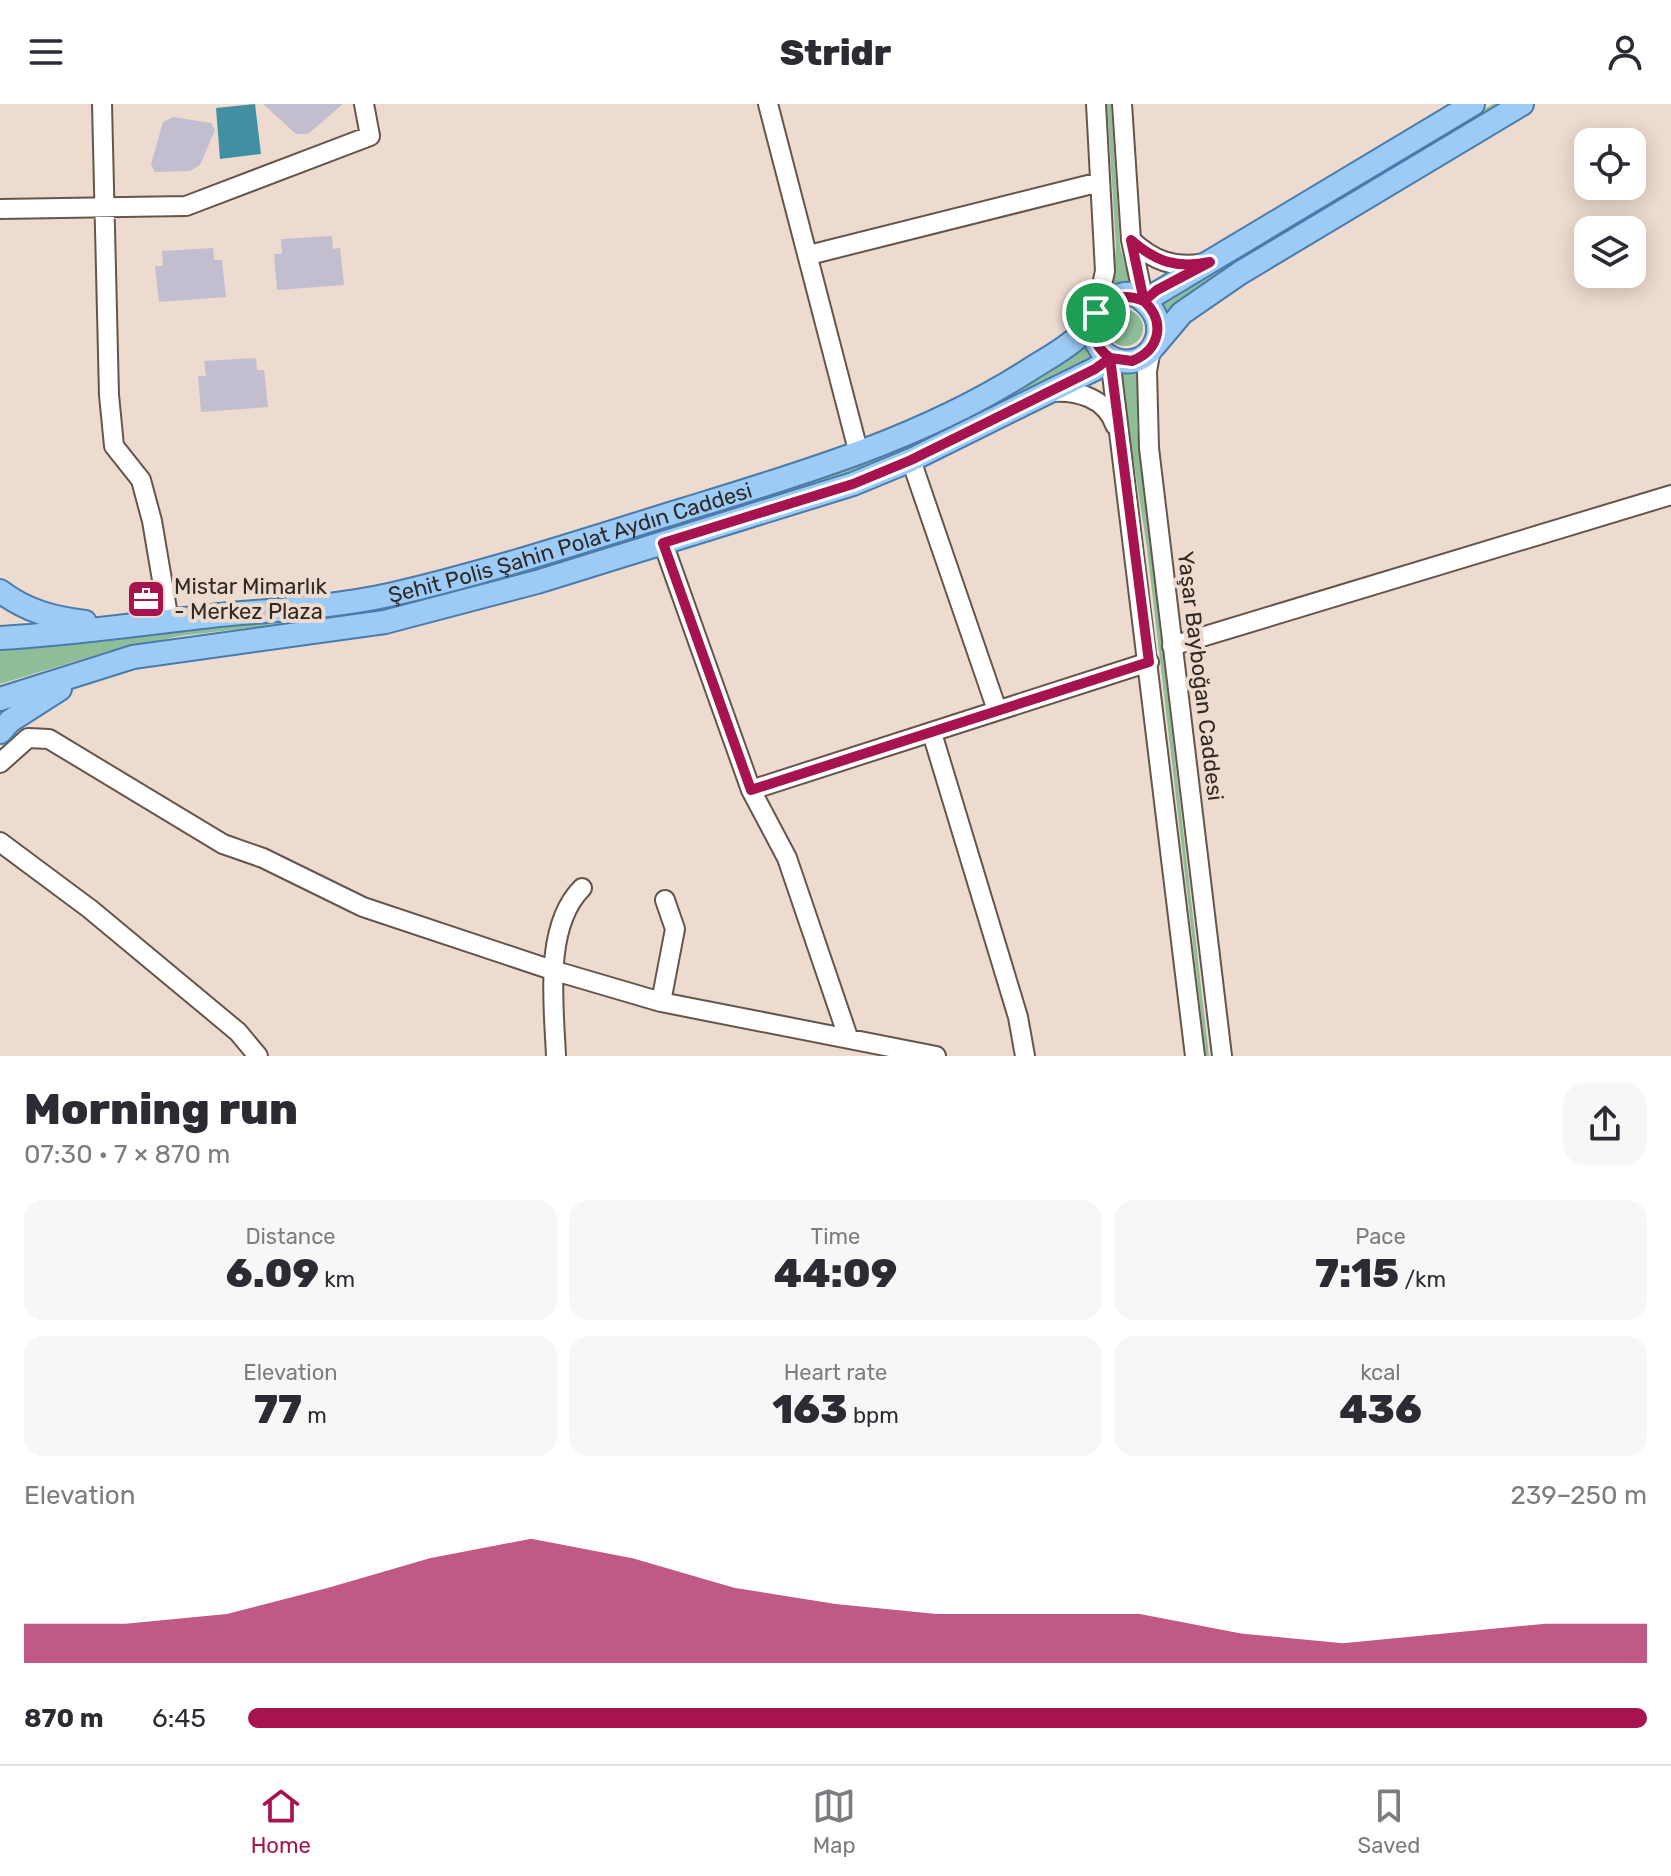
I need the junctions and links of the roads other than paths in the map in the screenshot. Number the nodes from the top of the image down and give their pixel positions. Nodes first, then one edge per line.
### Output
1 (102, 104) edge
2 (364, 104) edge
3 (768, 104) edge
4 (1096, 104) edge
5 (1122, 104) edge
6 (1473, 104) edge
7 (1522, 104) edge
8 (1100, 182) junction
9 (0, 209) edge
10 (104, 209) junction
11 (1131, 240) junction
12 (809, 255) junction
13 (1210, 262) junction
14 (1144, 301) junction
15 (1096, 313) junction
16 (1151, 349) junction
17 (1110, 358) junction
18 (1044, 393) junction
19 (859, 454) junction
20 (1124, 454) junction
21 (911, 460) junction
22 (1671, 495) edge
23 (663, 543) junction
24 (0, 591) edge
25 (169, 621) junction
26 (122, 626) junction
27 (0, 638) edge
28 (1172, 646) junction
29 (133, 657) junction
30 (1149, 662) junction
31 (0, 699) edge
32 (997, 710) junction
33 (0, 732) edge
34 (932, 733) junction
35 (0, 763) edge
36 (751, 790) junction
37 (0, 842) edge
38 (582, 888) dead end
39 (665, 900) dead end
40 (552, 970) junction
41 (661, 1002) junction
42 (848, 1037) junction
43 (258, 1056) edge
44 (556, 1056) edge
45 (936, 1056) edge
46 (1025, 1056) edge
47 (1195, 1056) edge
48 (1222, 1056) edge

1 - 10 street
2 - 10 street
3 - 12 street
4 - 8 street
5 - 11 street
6 - 13 main road
7 - 16 main road
8 - 12 street
8 - 15 street
9 - 10 street
10 - 25 street
11 - 13 street
11 - 14 street
12 - 19 street
13 - 14 main road
14 - 15 main road
14 - 16 main road
15 - 17 main road
15 - 19 main road, Şehit Polis Şahin Polat Aydın Caddesi
16 - 17 main road
16 - 28 street, Yaşar Bayboğan Caddesi
17 - 18 main road, Şehit Polis Şahin Polat Aydın Caddesi
17 - 20 street
18 - 20 street
18 - 21 main road, Şehit Polis Şahin Polat Aydın Caddesi
19 - 25 main road, Şehit Polis Şahin Polat Aydın Caddesi
20 - 30 street
21 - 23 main road, Şehit Polis Şahin Polat Aydın Caddesi
21 - 32 street
22 - 28 street
23 - 29 main road, Şehit Polis Şahin Polat Aydın Caddesi
23 - 36 street
24 - 26 main road
25 - 26 main road, Şehit Polis Şahin Polat Aydın Caddesi
26 - 27 main road, Şehit Polis Şahin Polat Aydın Caddesi
28 - 48 street, Yaşar Bayboğan Caddesi
29 - 31 main road, Şehit Polis Şahin Polat Aydın Caddesi
29 - 33 main road
30 - 32 street
30 - 47 street
32 - 34 street
34 - 36 street
34 - 46 street
35 - 40 street
36 - 42 street
37 - 43 street
38 - 40 street
39 - 41 street
40 - 41 street
40 - 44 street
41 - 42 street
42 - 45 street

